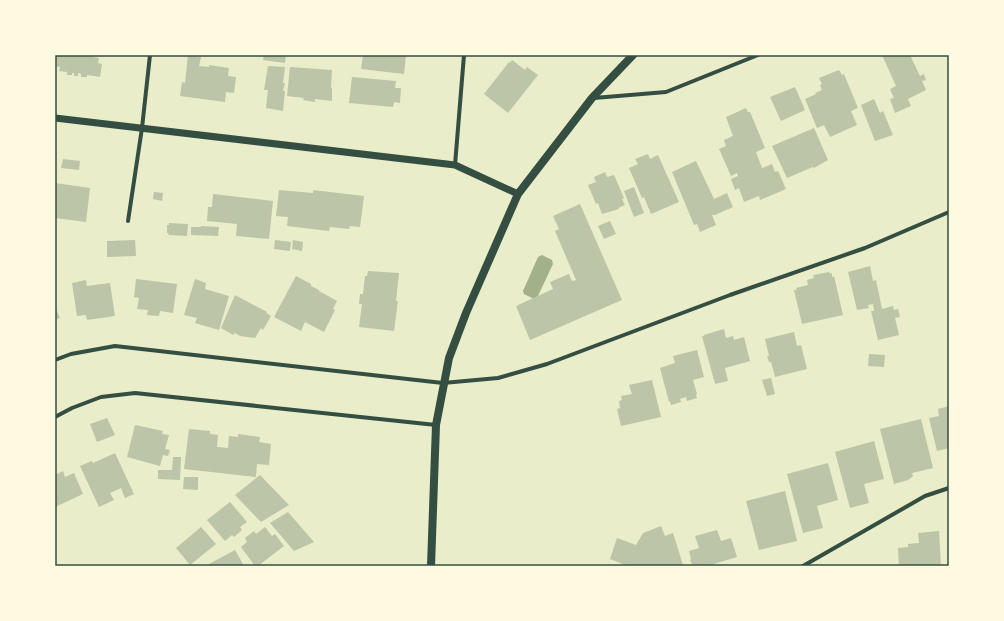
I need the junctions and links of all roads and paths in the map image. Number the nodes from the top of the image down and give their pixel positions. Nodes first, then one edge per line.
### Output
1 (150, 55) edge
2 (464, 55) edge
3 (633, 55) edge
4 (758, 55) edge
5 (592, 98) junction
6 (55, 118) edge
7 (142, 128) junction
8 (455, 165) junction
9 (518, 194) junction
10 (949, 212) edge
11 (128, 221) dead end
12 (55, 360) edge
13 (443, 383) junction
14 (55, 417) edge
15 (436, 426) junction
16 (949, 488) edge
17 (432, 566) edge
18 (803, 566) edge

1 - 7 street
2 - 8 street
3 - 5 main road
4 - 5 street
5 - 9 main road
6 - 7 street
7 - 8 street
7 - 11 street
8 - 9 street
9 - 13 main road
10 - 13 street
12 - 13 street
13 - 15 main road
14 - 15 street
15 - 17 main road
16 - 18 street

